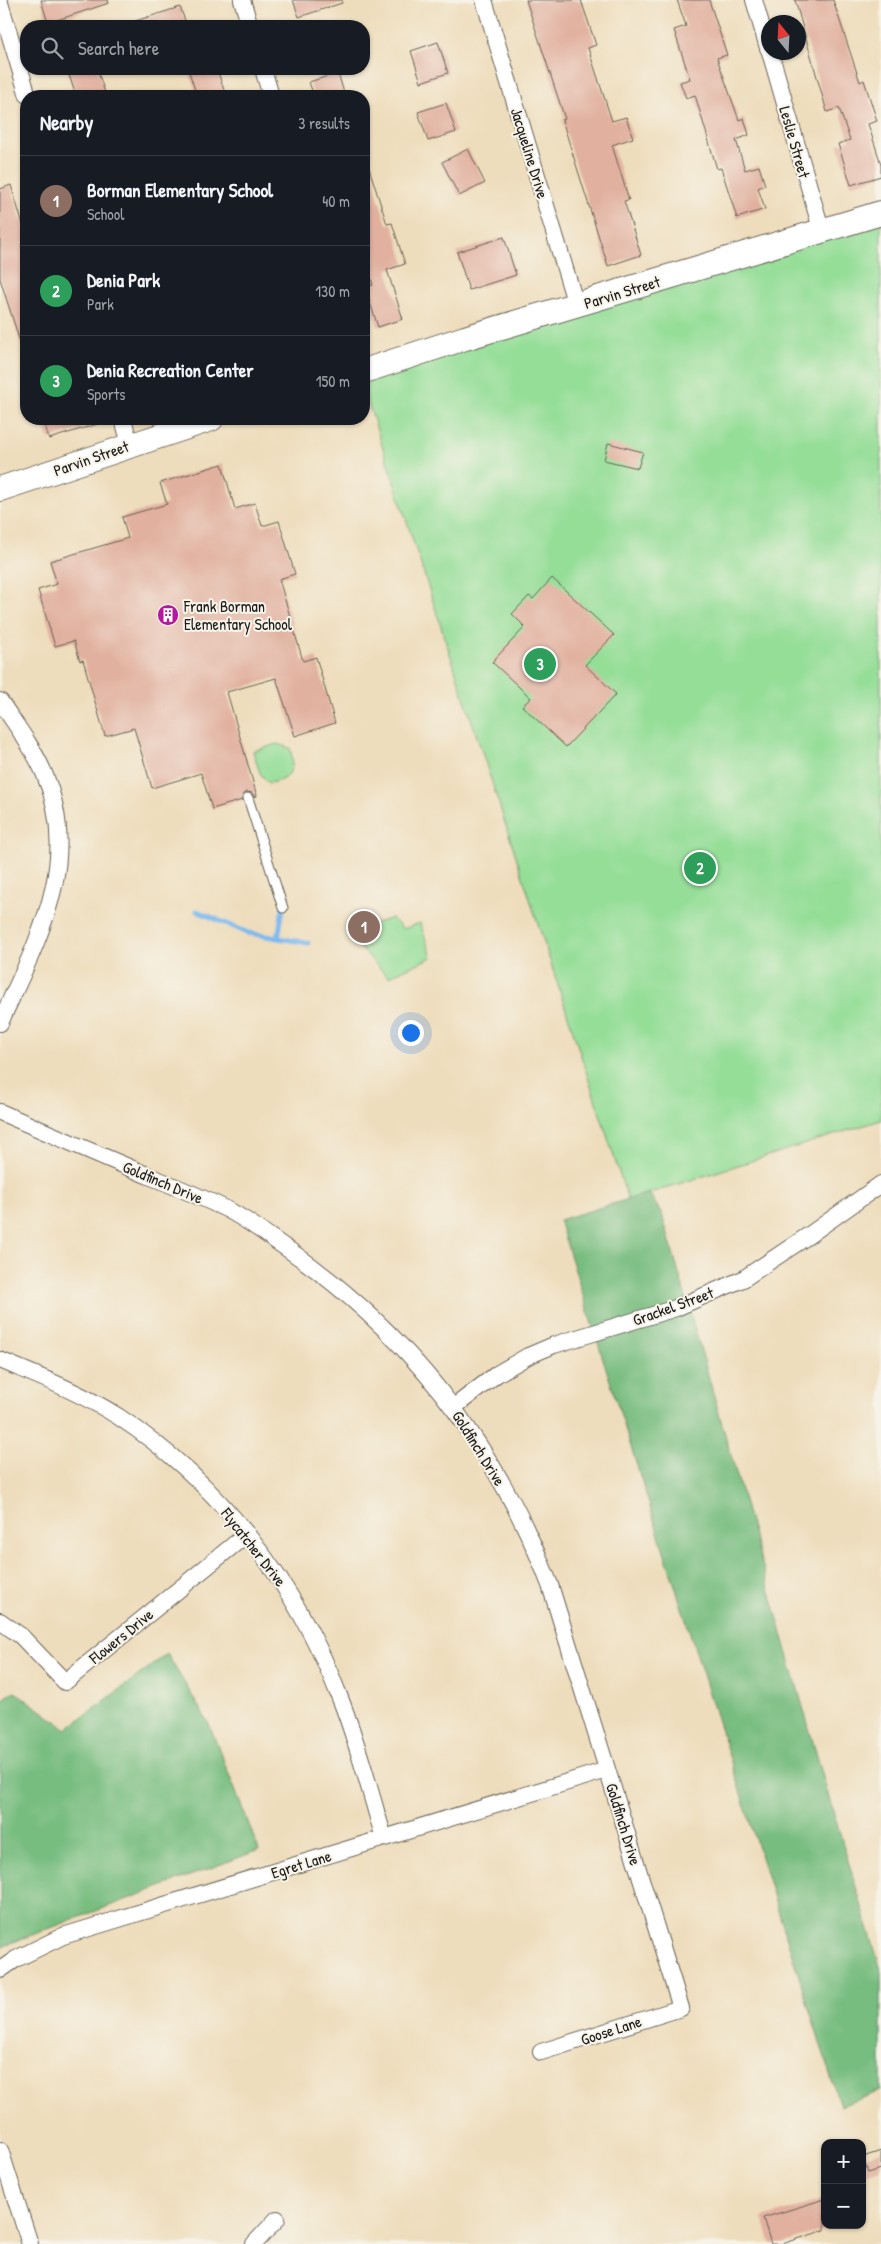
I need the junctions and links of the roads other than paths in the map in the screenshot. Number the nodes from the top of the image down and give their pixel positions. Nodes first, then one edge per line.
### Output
1 (242, 0) edge
2 (484, 0) edge
3 (754, 0) edge
4 (0, 2) edge
5 (248, 20) edge
6 (761, 24) edge
7 (772, 60) edge
8 (20, 69) edge
9 (22, 75) edge
10 (264, 75) edge
11 (26, 90) edge
12 (269, 90) edge
13 (881, 213) edge
14 (822, 232) junction
15 (576, 306) junction
16 (370, 369) edge
17 (125, 425) edge
18 (192, 425) edge
19 (130, 444) junction
20 (0, 489) edge
21 (0, 701) edge
22 (248, 798) dead end
23 (283, 908) dead end
24 (0, 1024) edge
25 (0, 1112) edge
26 (881, 1184) edge
27 (0, 1360) edge
28 (454, 1407) junction
29 (247, 1534) junction
30 (0, 1621) edge
31 (607, 1770) junction
32 (384, 1838) junction
33 (0, 1970) edge
34 (681, 2008) joint
35 (541, 2052) dead end
36 (0, 2150) edge
37 (277, 2219) dead end
38 (30, 2244) edge
39 (254, 2244) edge

1 - 5 street
2 - 15 street, Jacqueline Drive
3 - 6 street
4 - 8 street
7 - 14 street, Leslie Street
9 - 11 street
10 - 12 street
13 - 14 street, Parvin Street
14 - 15 street, Parvin Street
15 - 16 street, Parvin Street
17 - 19 street
18 - 19 street, Parvin Street
19 - 20 street, Parvin Street
21 - 24 street
22 - 23 lane
25 - 28 street, Goldfinch Drive
26 - 28 street, Grackel Street
27 - 29 street, Flycatcher Drive
28 - 31 street, Goldfinch Drive
29 - 30 street, Flowers Drive
29 - 32 street, Flycatcher Drive
31 - 32 street, Egret Lane
31 - 34 street, Goldfinch Drive
32 - 33 street, Egret Lane
34 - 35 street, Goose Lane
36 - 38 street
37 - 39 street

